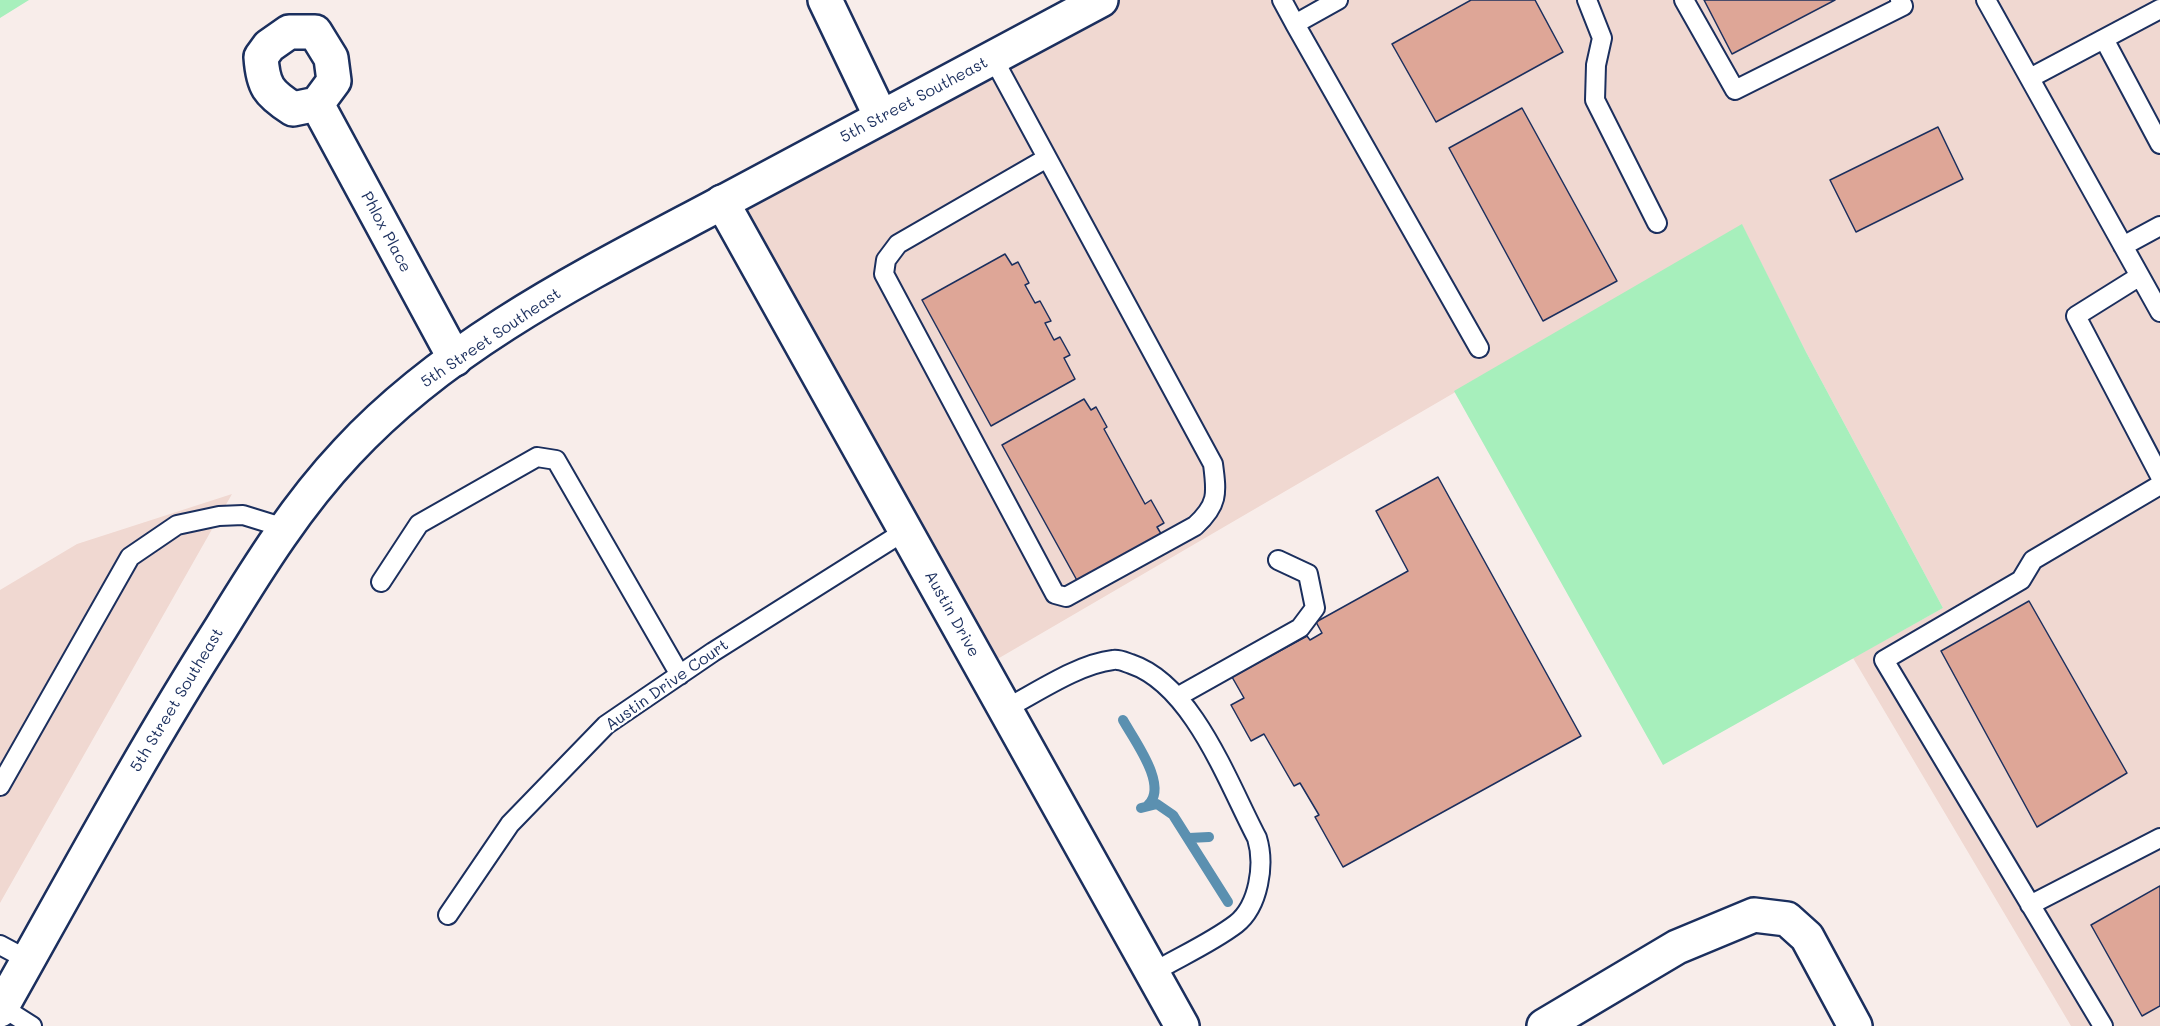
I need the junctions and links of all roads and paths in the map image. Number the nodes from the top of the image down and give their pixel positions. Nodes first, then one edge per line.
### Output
1 (825, 0) edge
2 (1101, 0) edge
3 (1282, 0) edge
4 (1338, 0) edge
5 (1587, 0) edge
6 (1684, 0) edge
7 (1900, 0) edge
8 (1986, 0) edge
9 (2160, 9) edge
10 (1295, 24) junction
11 (2104, 39) junction
12 (993, 58) junction
13 (2030, 78) junction
14 (317, 104) dead end
15 (881, 117) junction
16 (2160, 144) edge
17 (1047, 158) junction
18 (722, 202) junction
19 (1658, 223) dead end
20 (2160, 226) edge
21 (2123, 246) junction
22 (2140, 276) junction
23 (2160, 312) edge
24 (1479, 348) dead end
25 (455, 359) junction
26 (2160, 476) edge
27 (2160, 485) edge
28 (285, 528) junction
29 (905, 531) junction
30 (1278, 560) dead end
31 (381, 582) dead end
32 (680, 675) junction
33 (1178, 697) junction
34 (1005, 709) junction
35 (0, 786) edge
36 (2160, 837) edge
37 (2030, 905) junction
38 (448, 915) dead end
39 (14, 953) edge
40 (1152, 973) junction
41 (1, 1008) edge
42 (32, 1026) edge
43 (1182, 1026) edge
44 (1544, 1026) edge
45 (1855, 1026) edge
46 (2103, 1026) edge

1 - 15 street
2 - 12 street, 5th Street Southeast
3 - 10 lane
4 - 10 lane
5 - 19 lane
6 - 7 lane
8 - 13 lane
9 - 11 lane
10 - 24 lane
11 - 13 lane
11 - 16 lane
12 - 15 street, 5th Street Southeast
12 - 17 lane
13 - 21 lane
14 - 25 street, Phlox Place
15 - 18 street, 5th Street Southeast
17 - 17 lane
18 - 25 street, 5th Street Southeast
18 - 29 street, Austin Drive
20 - 21 lane
21 - 22 lane
22 - 23 lane
22 - 26 lane
25 - 28 street, 5th Street Southeast
27 - 37 lane
28 - 35 lane
28 - 39 street, 5th Street Southeast
29 - 32 lane, Austin Drive Court
29 - 34 street, Austin Drive
30 - 33 lane
31 - 32 lane
32 - 38 lane, Austin Drive Court
33 - 34 lane
33 - 40 lane
34 - 40 street, Austin Drive
36 - 37 lane
37 - 46 lane
39 - 41 street, 5th Street Southeast
40 - 43 street, Austin Drive
41 - 42 lane
44 - 45 street

